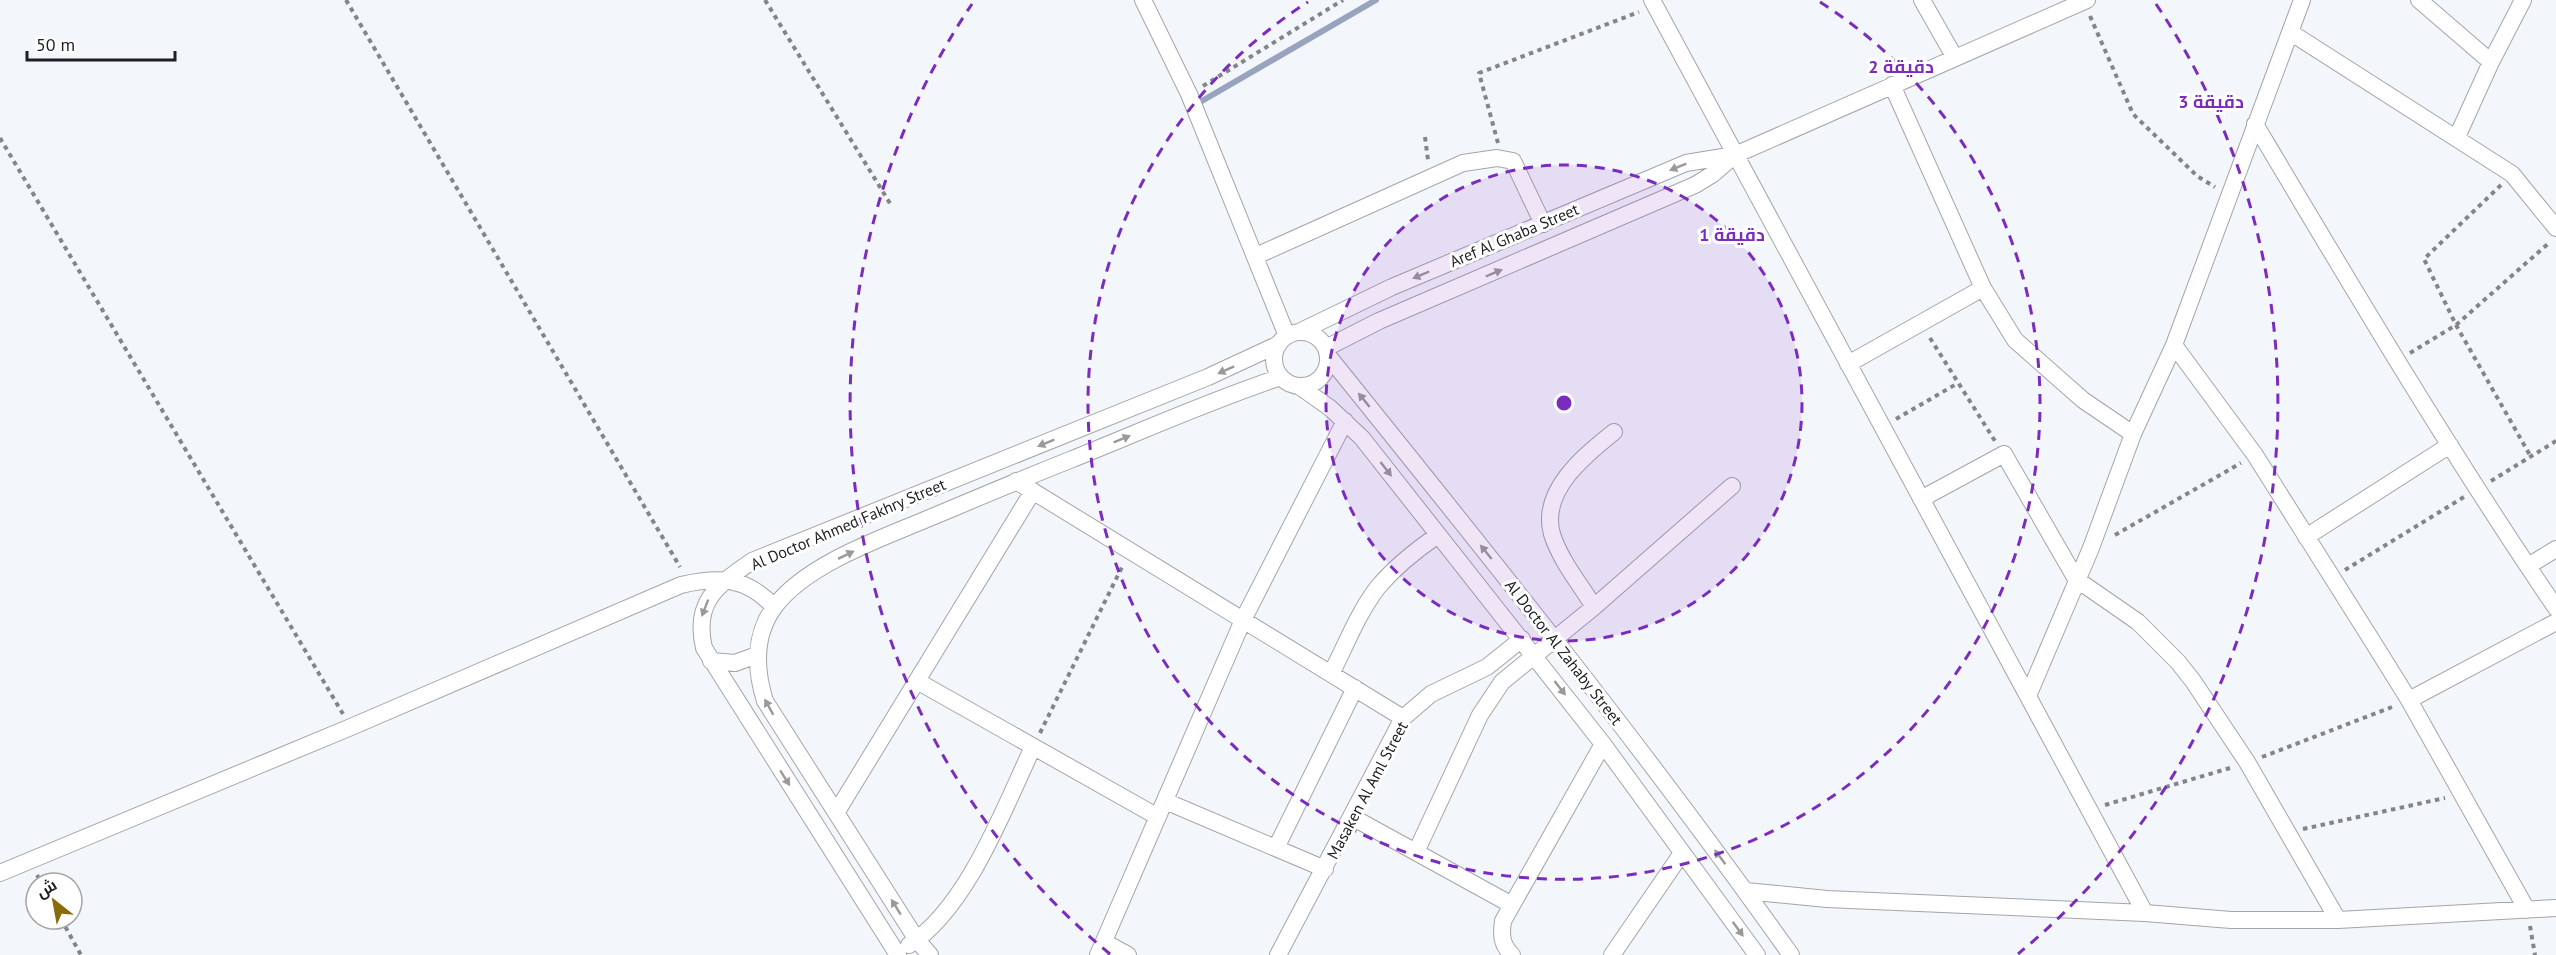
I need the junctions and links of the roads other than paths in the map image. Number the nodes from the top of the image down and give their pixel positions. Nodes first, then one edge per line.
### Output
1 (1143, 0) edge
2 (1922, 0) edge
3 (2302, 0) edge
4 (2419, 0) edge
5 (2523, 0) edge
6 (2085, 1) edge
7 (1653, 3) edge
8 (2290, 32) junction
9 (1955, 58) junction
10 (2491, 62) junction
11 (1892, 86) junction
12 (2255, 124) junction
13 (2457, 137) junction
14 (1735, 155) junction
15 (1543, 224) junction
16 (2556, 228) edge
17 (1256, 256) junction
18 (1983, 288) junction
19 (1288, 337) junction
20 (2174, 345) junction
21 (1327, 352) junction
22 (1848, 364) junction
23 (1281, 376) junction
24 (1299, 386) junction
25 (1345, 421) junction
26 (1614, 432) dead end
27 (2133, 434) junction
28 (2450, 446) junction
29 (1016, 481) junction
30 (1732, 486) dead end
31 (1033, 491) junction
32 (1921, 499) junction
33 (1438, 535) junction
34 (2306, 537) junction
35 (2556, 549) edge
36 (2528, 566) junction
37 (2076, 579) junction
38 (725, 580) junction
39 (1594, 607) junction
40 (774, 608) junction
41 (2556, 608) edge
42 (1243, 620) junction
43 (2556, 622) edge
44 (1522, 639) junction
45 (1556, 639) junction
46 (757, 655) junction
47 (1535, 656) junction
48 (711, 661) junction
49 (1331, 674) junction
50 (917, 681) junction
51 (1355, 688) junction
52 (2028, 696) junction
53 (2409, 700) junction
54 (1403, 718) junction
55 (1604, 744) junction
56 (1033, 747) junction
57 (1165, 801) junction
58 (836, 813) junction
59 (1158, 817) junction
60 (1352, 817) junction
61 (1276, 848) junction
62 (1416, 852) junction
63 (1682, 852) junction
64 (1325, 869) junction
65 (0, 873) edge
66 (1746, 891) junction
67 (1512, 905) junction
68 (2556, 908) edge
69 (2527, 910) junction
70 (2145, 913) junction
71 (2338, 920) junction
72 (917, 940) junction
73 (1101, 949) edge
74 (896, 954) edge
75 (930, 955) edge
76 (1128, 955) edge
77 (1278, 955) edge
78 (1512, 955) edge
79 (1612, 955) edge
80 (1757, 955) edge
81 (1791, 955) edge

1 - 17 street
2 - 9 street
3 - 8 street
4 - 10 street
5 - 10 street
6 - 9 street, Aref Al Ghaba Street
7 - 14 street
8 - 12 street
8 - 13 street
9 - 11 street, Aref Al Ghaba Street
10 - 13 street
11 - 14 street, Aref Al Ghaba Street
11 - 18 street
12 - 20 street
12 - 28 street
13 - 16 street
14 -> 15 street, Aref Al Ghaba Street
21 -> 14 street, Aref Al Ghaba Street
14 - 22 street
15 - 17 street
15 -> 19 street, Aref Al Ghaba Street
17 - 19 street
18 - 22 street
18 - 27 street
19 - 21 street
19 - 23 street
19 -> 38 street, Al Doctor Ahmed Fakhry Street
20 - 27 street
20 - 34 street
21 - 24 street
45 -> 21 street, Al Doctor Al Zahaby Street
22 - 32 street
23 - 24 street
29 -> 23 street, Al Doctor Ahmed Fakhry Street
24 - 25 street, Al Doctor Al Zahaby Street
25 -> 33 street, Al Doctor Al Zahaby Street
25 - 42 street
26 - 39 street
27 - 37 street
28 - 34 street
28 - 36 street
29 - 31 street
40 -> 29 street, Al Doctor Ahmed Fakhry Street
30 - 39 street
31 - 42 street
31 - 50 street
32 - 37 street
32 - 52 street
33 - 44 street, Al Doctor Al Zahaby Street
33 - 49 street
34 - 53 street
35 - 36 street
36 - 41 street
37 - 52 street
37 - 71 street
38 - 40 street
38 -> 48 street, Al Doctor Ahmed Fakhry Street
38 - 65 street
39 - 45 street
40 - 46 street, Al Doctor Ahmed Fakhry Street
42 - 49 street
42 - 57 street
43 - 53 street
44 - 47 street, Al Doctor Al Zahaby Street
44 - 54 street, Masaken Al Aml Street
45 - 47 street
66 -> 45 street, Al Doctor Al Zahaby Street
46 - 48 street
58 -> 46 street, Al Doctor Ahmed Fakhry Street
47 -> 55 street, Al Doctor Al Zahaby Street
47 - 62 street
48 -> 74 street, Al Doctor Ahmed Fakhry Street
49 - 51 street
50 - 56 street
50 - 58 street
51 - 54 street
51 - 61 street
52 - 70 street
53 - 69 street
54 - 60 street, Masaken Al Aml Street
55 - 63 street, Al Doctor Al Zahaby Street
55 - 67 street
56 - 59 street
56 - 72 street
57 - 59 street
57 - 61 street
72 -> 58 street, Al Doctor Ahmed Fakhry Street
59 - 73 street
60 - 62 street
60 - 64 street, Masaken Al Aml Street
61 - 64 street
62 - 67 street
63 - 79 street
63 -> 80 street, Al Doctor Al Zahaby Street
64 - 77 street, Masaken Al Aml Street
66 - 70 street
66 - 81 street, Al Doctor Al Zahaby Street
67 - 78 street
68 - 69 street
69 - 71 street
70 - 71 street
72 - 74 street
72 - 75 street, Al Doctor Ahmed Fakhry Street
73 - 76 street

